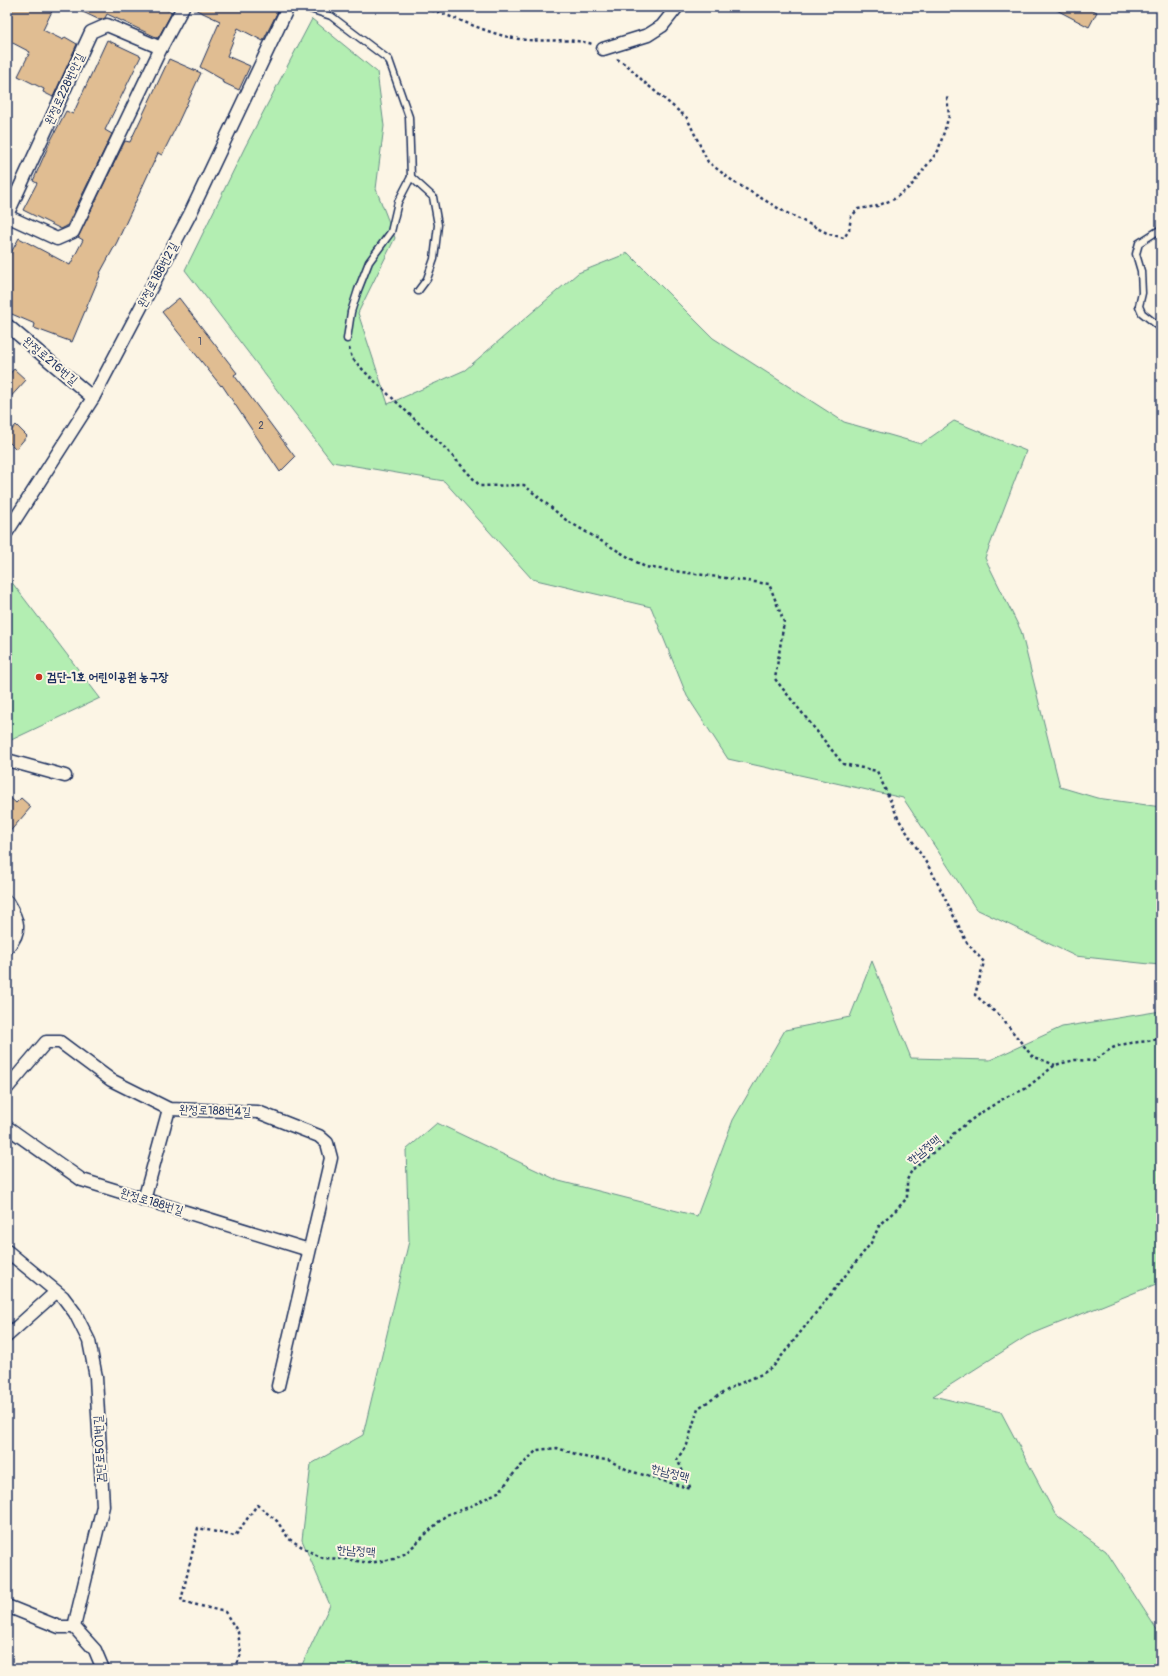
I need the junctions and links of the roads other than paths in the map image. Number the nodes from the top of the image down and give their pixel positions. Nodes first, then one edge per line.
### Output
1 (183, 7) edge
2 (288, 7) edge
3 (304, 7) edge
4 (677, 7) edge
5 (161, 48) junction
6 (603, 49) road end
7 (411, 177) junction
8 (7, 216) edge
9 (1161, 229) edge
10 (418, 291) dead end
11 (7, 325) edge
12 (1161, 328) edge
13 (347, 339) road end
14 (93, 398) junction
15 (7, 532) edge
16 (7, 760) edge
17 (65, 776) dead end
18 (7, 902) edge
19 (7, 948) edge
20 (7, 1088) edge
21 (169, 1109) junction
22 (7, 1127) edge
23 (144, 1200) junction
24 (309, 1250) junction
25 (7, 1251) edge
26 (56, 1292) junction
27 (7, 1336) edge
28 (278, 1386) dead end
29 (7, 1606) edge
30 (74, 1627) junction
31 (103, 1669) edge

1 - 5 street, 완정로228번안길
2 - 14 street, 완정로188번2길
3 - 7 lane
4 - 6 street
5 - 8 street, 완정로228번안길
5 - 8 street, 완정로228번안길
7 - 10 lane
7 - 13 lane
9 - 12 lane
11 - 14 street, 완정로216번길
14 - 15 street, 완정로188번2길
16 - 17 street
18 - 19 street
20 - 21 street, 완정로188번4길
21 - 23 street
21 - 24 street, 완정로188번4길
22 - 23 street, 완정로188번길
23 - 24 street, 완정로188번길
24 - 28 street, 완정로188번4길
25 - 26 street, 검단로501번길
26 - 27 street
26 - 30 street, 검단로501번길
29 - 30 street
30 - 31 street

